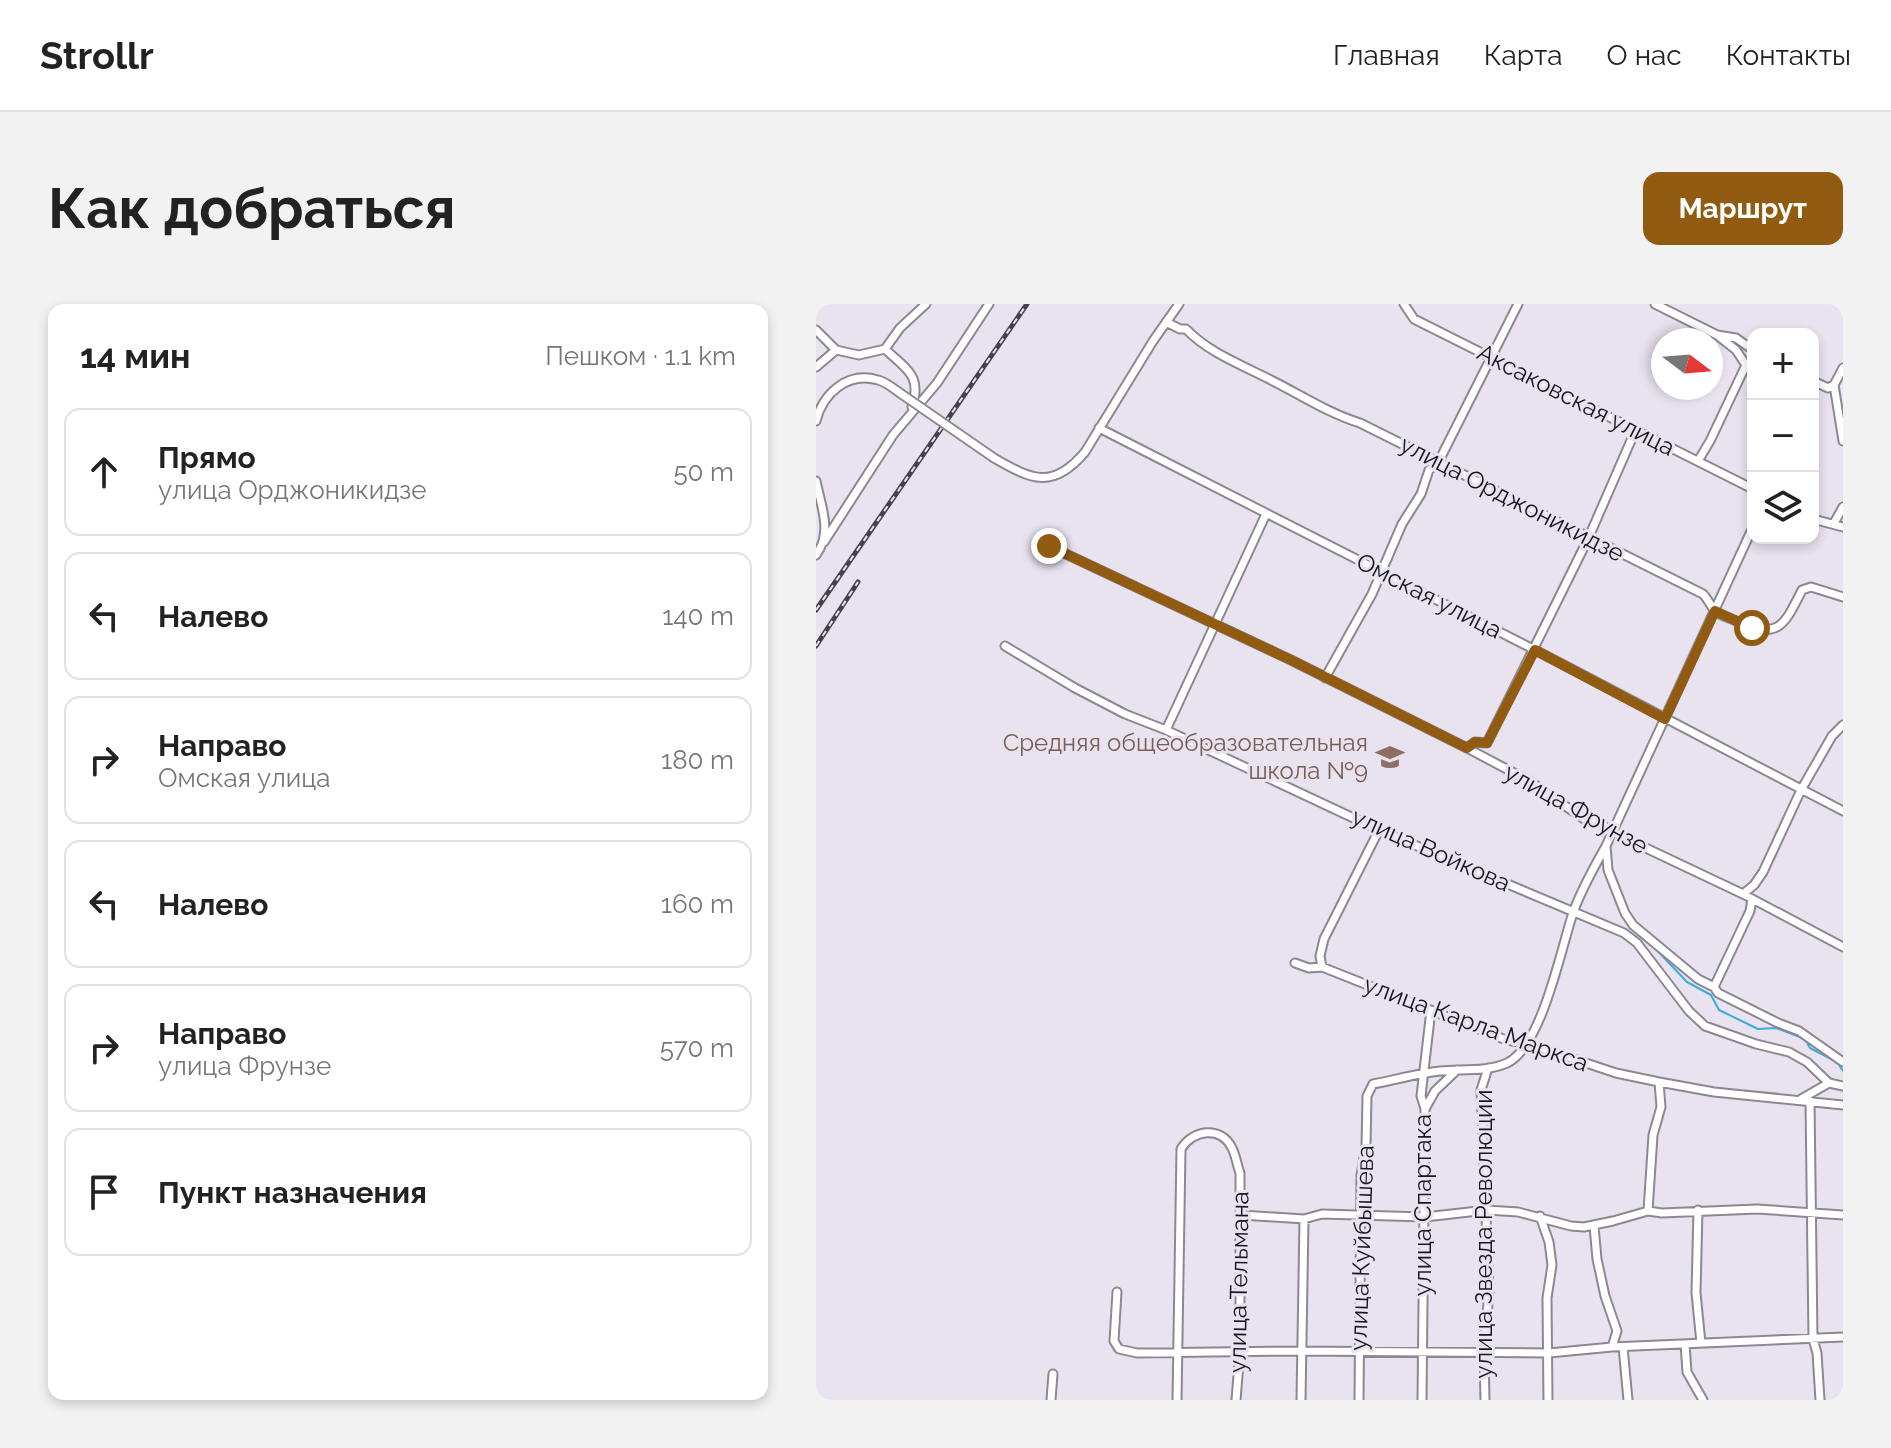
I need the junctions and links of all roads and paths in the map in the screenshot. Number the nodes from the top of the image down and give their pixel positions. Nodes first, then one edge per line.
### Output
1 (926, 304) edge
2 (989, 304) edge
3 (1179, 304) edge
4 (1404, 304) edge
5 (1518, 304) edge
6 (1655, 304) edge
7 (1166, 322) junction
8 (1703, 328) edge
9 (816, 330) edge
10 (1723, 336) edge
11 (1723, 340) edge
12 (1747, 346) edge
13 (885, 349) junction
14 (836, 350) junction
15 (1492, 359) junction
16 (816, 367) edge
17 (1843, 368) edge
18 (1819, 384) edge
19 (1834, 385) junction
20 (909, 417) junction
21 (816, 421) edge
22 (1099, 428) junction
23 (1636, 429) junction
24 (1843, 441) edge
25 (1698, 461) junction
26 (1438, 463) junction
27 (816, 481) edge
28 (1747, 486) edge
29 (817, 494) edge
30 (1843, 507) edge
31 (1266, 514) junction
32 (1819, 520) edge
33 (1834, 523) junction
34 (1843, 527) edge
35 (1588, 539) junction
36 (1747, 540) edge
37 (824, 542) junction
38 (1049, 546) dead end
39 (816, 555) edge
40 (1381, 571) junction
41 (1843, 597) edge
42 (1715, 611) junction
43 (1213, 625) junction
44 (1005, 646) dead end
45 (1535, 650) junction
46 (1325, 678) junction
47 (1665, 719) junction
48 (1843, 725) edge
49 (1166, 730) junction
50 (1467, 748) junction
51 (1801, 790) junction
52 (1843, 811) edge
53 (1379, 830) junction
54 (1612, 832) junction
55 (1606, 846) junction
56 (1743, 894) junction
57 (1752, 899) junction
58 (1574, 911) junction
59 (1843, 947) edge
60 (1295, 963) dead end
61 (1322, 967) junction
62 (1714, 987) junction
63 (1431, 1010) junction
64 (1526, 1043) junction
65 (1843, 1062) edge
66 (1488, 1068) junction
67 (1457, 1070) junction
68 (1424, 1075) junction
69 (1659, 1082) junction
70 (1829, 1083) junction
71 (1843, 1086) edge
72 (1806, 1100) junction
73 (1843, 1105) edge
74 (1425, 1109) junction
75 (1487, 1210) junction
76 (1698, 1210) junction
77 (1648, 1211) junction
78 (1361, 1214) junction
79 (1811, 1214) junction
80 (1241, 1215) junction
81 (1843, 1215) edge
82 (1540, 1216) junction
83 (1425, 1217) junction
84 (1304, 1219) junction
85 (1594, 1226) junction
86 (1117, 1292) dead end
87 (1843, 1337) edge
88 (1813, 1339) junction
89 (1701, 1343) junction
90 (1685, 1344) junction
91 (1612, 1347) junction
92 (1623, 1347) junction
93 (1240, 1351) junction
94 (1300, 1351) junction
95 (1359, 1352) junction
96 (1484, 1352) junction
97 (1549, 1353) junction
98 (1178, 1354) junction
99 (1423, 1354) junction
100 (1053, 1374) dead end
101 (1051, 1400) edge
102 (1177, 1400) edge
103 (1236, 1400) edge
104 (1301, 1400) edge
105 (1359, 1400) edge
106 (1422, 1400) edge
107 (1485, 1400) edge
108 (1548, 1400) edge
109 (1628, 1400) edge
110 (1703, 1400) edge
111 (1820, 1400) edge

1 - 13 street
2 - 20 street
3 - 7 street
4 - 15 street, Аксаковская улица
5 - 15 street
6 - 8 street
7 - 22 street
7 - 26 street, улица Орджоникидзе
9 - 14 street
10 - 12 street
11 - 25 street
13 - 14 street
13 - 20 street
14 - 16 street
15 - 23 street, Аксаковская улица
15 - 26 street
17 - 19 street
18 - 19 street
19 - 24 street
20 - 37 street
21 - 22 street, bridge
22 - 31 street, Омская улица
23 - 25 street, Аксаковская улица
23 - 35 street
25 - 28 street, Аксаковская улица
26 - 35 street, улица Орджоникидзе
26 - 40 street
27 - 29 street
29 - 37 street
30 - 33 street
31 - 40 street, Омская улица
31 - 43 street
32 - 33 street
33 - 34 street
35 - 42 street, улица Орджоникидзе
35 - 45 street
36 - 42 street
37 - 39 street
38 - 43 street, улица Фрунзе
40 - 45 street, Омская улица
40 - 46 street
41 - 42 street, улица Орджоникидзе
42 - 47 street
43 - 46 street, улица Фрунзе
43 - 49 street
44 - 49 street, улица Войкова
45 - 47 street, Омская улица
45 - 50 street
46 - 50 street, улица Фрунзе
47 - 51 street, Омская улица
47 - 54 street
48 - 51 street
49 - 53 street, улица Войкова
50 - 54 street, улица Фрунзе
51 - 52 street, Омская улица
51 - 56 street
53 - 58 street, улица Войкова
53 - 61 street
54 - 55 street
54 - 56 street, улица Фрунзе
55 - 58 street
55 - 62 street
56 - 57 street, улица Фрунзе
57 - 59 street, улица Фрунзе
57 - 62 street
58 - 64 street
58 - 70 street, улица Войкова
60 - 61 street, улица Карла Маркса
61 - 63 street, улица Карла Маркса
62 - 65 street
63 - 64 street, улица Карла Маркса
63 - 68 street, улица Спартака
64 - 66 street
64 - 69 street, улица Карла Маркса
66 - 67 street
66 - 75 street, улица Звезда Революции
67 - 68 street
67 - 74 street
68 - 74 street, улица Спартака
68 - 78 street, улица Куйбышева
69 - 72 street, улица Карла Маркса
69 - 77 street
70 - 71 street
70 - 72 street
72 - 73 street, улица Карла Маркса
72 - 79 street
74 - 83 street, улица Спартака
75 - 82 street
75 - 83 street
75 - 96 street, улица Звезда Революции
76 - 77 street
76 - 79 street
76 - 89 street
77 - 85 street
78 - 83 street
78 - 84 street
78 - 95 street, улица Куйбышева
79 - 81 street
79 - 88 street
80 - 84 street
80 - 93 street, улица Тельмана
80 - 98 street, улица Тельмана
82 - 85 street
82 - 97 street
83 - 99 street, улица Спартака
84 - 94 street
85 - 91 street
86 - 98 street
87 - 88 street
88 - 89 street
88 - 111 street
89 - 90 street
90 - 92 street
90 - 110 street
91 - 92 street
91 - 97 street
92 - 109 street
93 - 94 street
93 - 98 street
93 - 103 street, улица Тельмана
94 - 95 street
94 - 104 street
95 - 99 street
95 - 105 street, улица Куйбышева
96 - 97 street
96 - 99 street
96 - 107 street, улица Звезда Революции
97 - 108 street
98 - 102 street
99 - 106 street, улица Спартака
100 - 101 street

